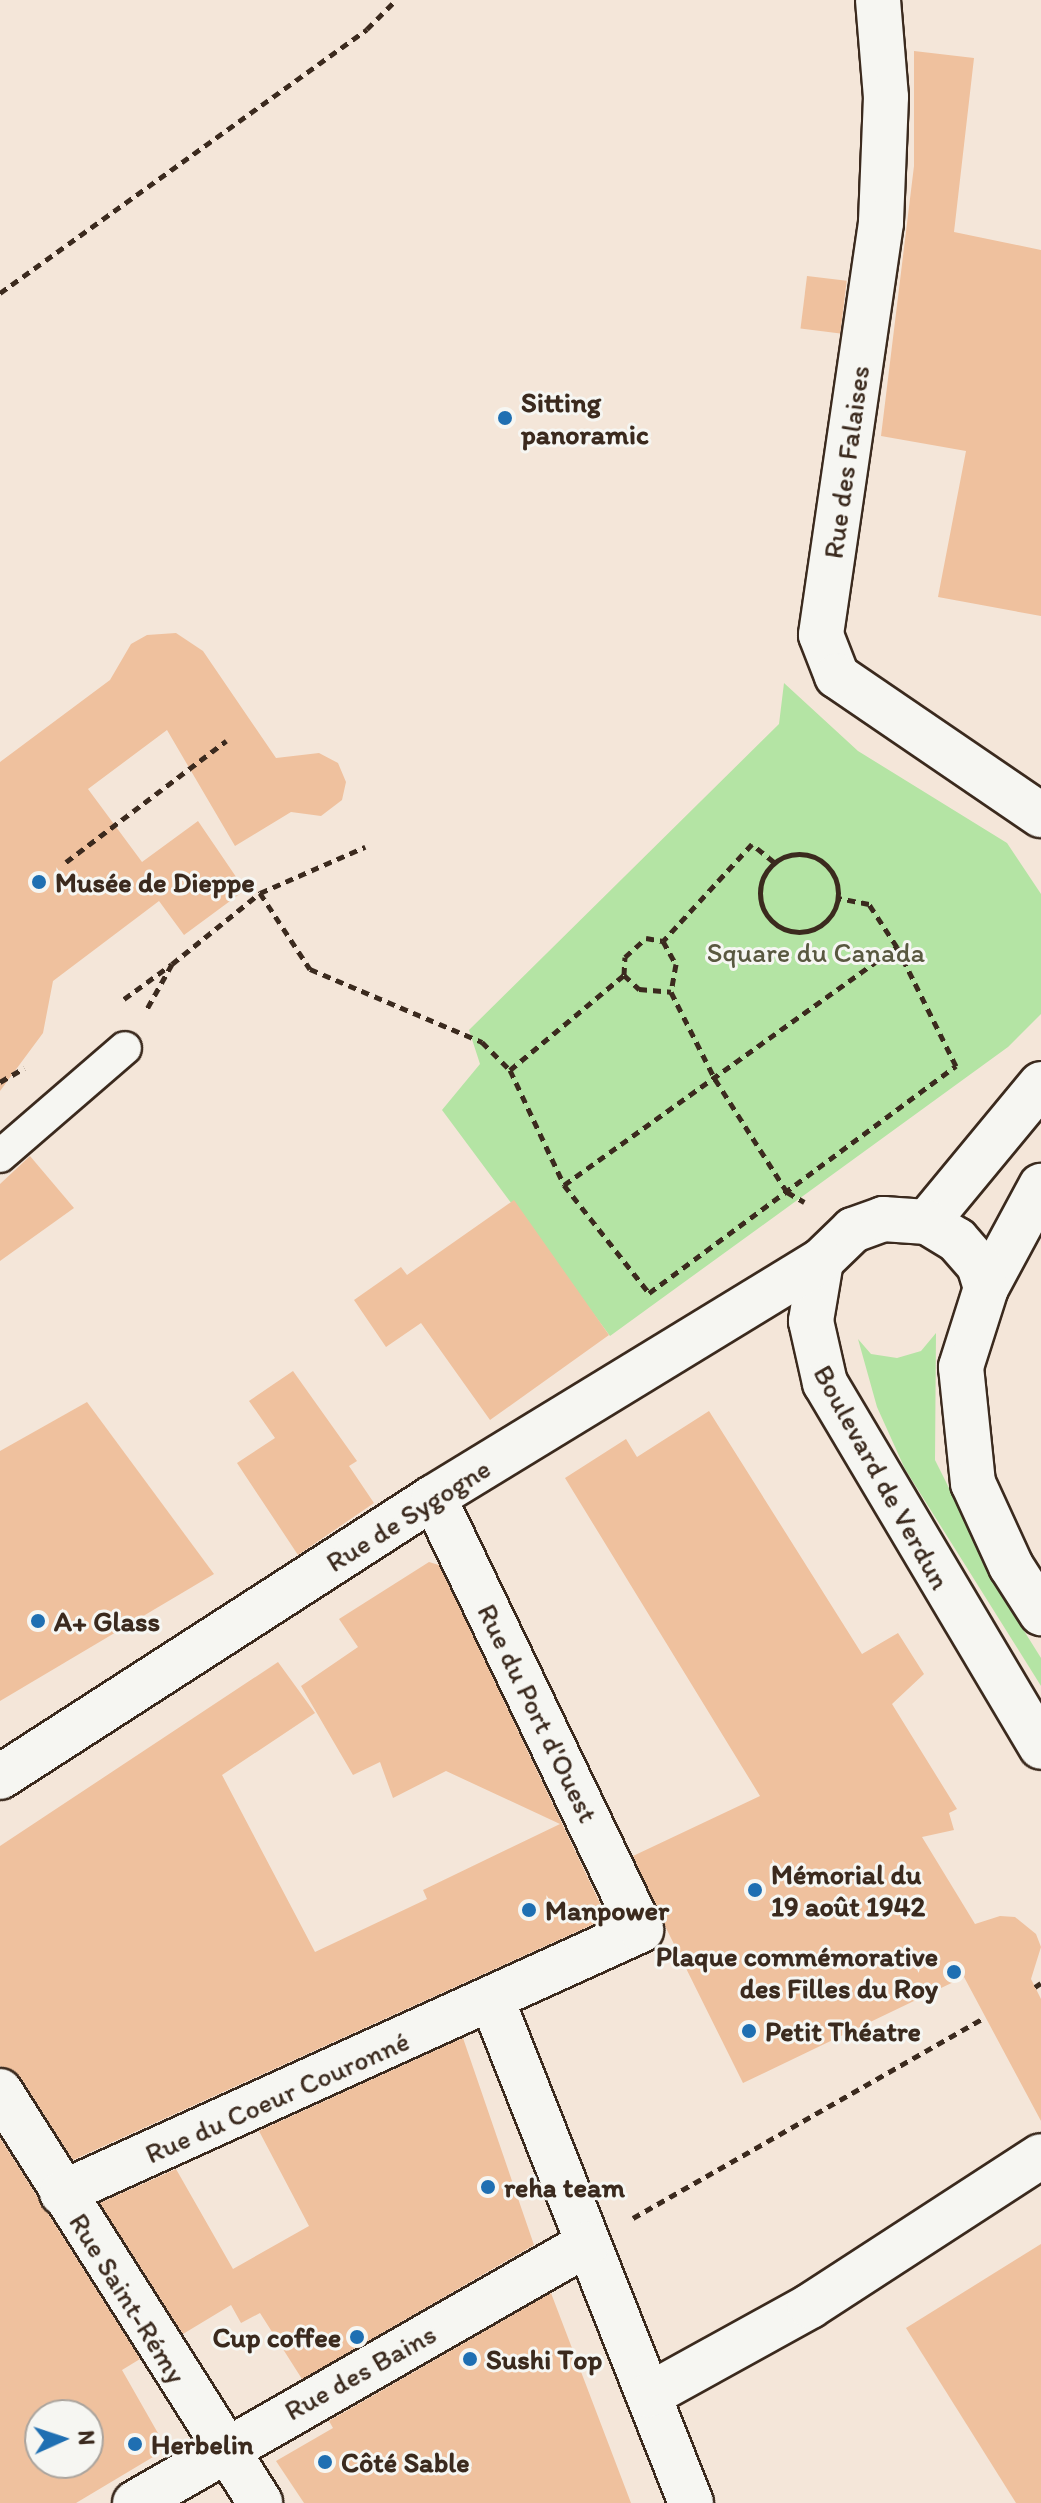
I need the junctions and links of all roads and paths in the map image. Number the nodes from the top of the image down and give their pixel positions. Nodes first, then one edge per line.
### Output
1 (396, 0) edge
2 (878, 0) edge
3 (0, 293) edge
4 (226, 741) dead end
5 (1041, 815) edge
6 (365, 847) dead end
7 (66, 862) dead end
8 (774, 862) junction
9 (260, 893) junction
10 (838, 898) junction
11 (663, 941) junction
12 (897, 947) junction
13 (172, 964) dead end
14 (624, 975) junction
15 (671, 992) junction
16 (125, 1048) dead end
17 (510, 1070) junction
18 (715, 1079) junction
19 (1041, 1084) edge
20 (0, 1156) edge
21 (564, 1185) junction
22 (1041, 1186) edge
23 (787, 1192) junction
24 (927, 1222) junction
25 (853, 1230) junction
26 (821, 1261) junction
27 (986, 1288) junction
28 (736, 1314) junction
29 (814, 1351) junction
30 (434, 1497) junction
31 (1041, 1613) edge
32 (1041, 1747) edge
33 (0, 1777) edge
34 (641, 1930) joint
35 (492, 2000) junction
36 (985, 2017) dead end
37 (0, 2091) edge
38 (1041, 2156) edge
39 (62, 2193) junction
40 (587, 2244) junction
41 (649, 2395) junction
42 (223, 2449) junction
43 (135, 2503) edge
44 (260, 2503) edge
45 (691, 2503) edge

1 - 3 path
2 - 5 street, Rue des Falaises
4 - 7 path
6 - 9 path
8 - 10 path
8 - 10 path
8 - 11 path
9 - 13 path
9 - 17 path
10 - 12 path
11 - 14 path
11 - 15 path
12 - 18 path
12 - 23 path
14 - 15 path
14 - 17 path
15 - 18 path
16 - 20 lane
17 - 21 path
18 - 21 path
18 - 23 path
19 - 24 street
21 - 23 path
22 - 27 street
23 - 25 path
24 - 25 street
24 - 27 street
25 - 26 street
26 - 28 street, Rue de Sygogne
26 - 29 street, Boulevard de Verdun
27 - 31 street
28 - 29 street
28 - 30 street, Rue de Sygogne
29 - 32 street, Boulevard de Verdun
30 - 33 street, Rue de Sygogne
30 - 34 street, Rue du Port d'Ouest
34 - 35 street, Rue du Coeur Couronné
35 - 39 street, Rue du Coeur Couronné
35 - 40 street
36 - 40 path
37 - 39 street, Rue Saint-Rémy
38 - 41 street
39 - 42 street, Rue Saint-Rémy
40 - 41 street
40 - 42 street, Rue des Bains
41 - 45 street
42 - 43 street, Rue des Bains
42 - 44 street, Rue Saint-Rémy

